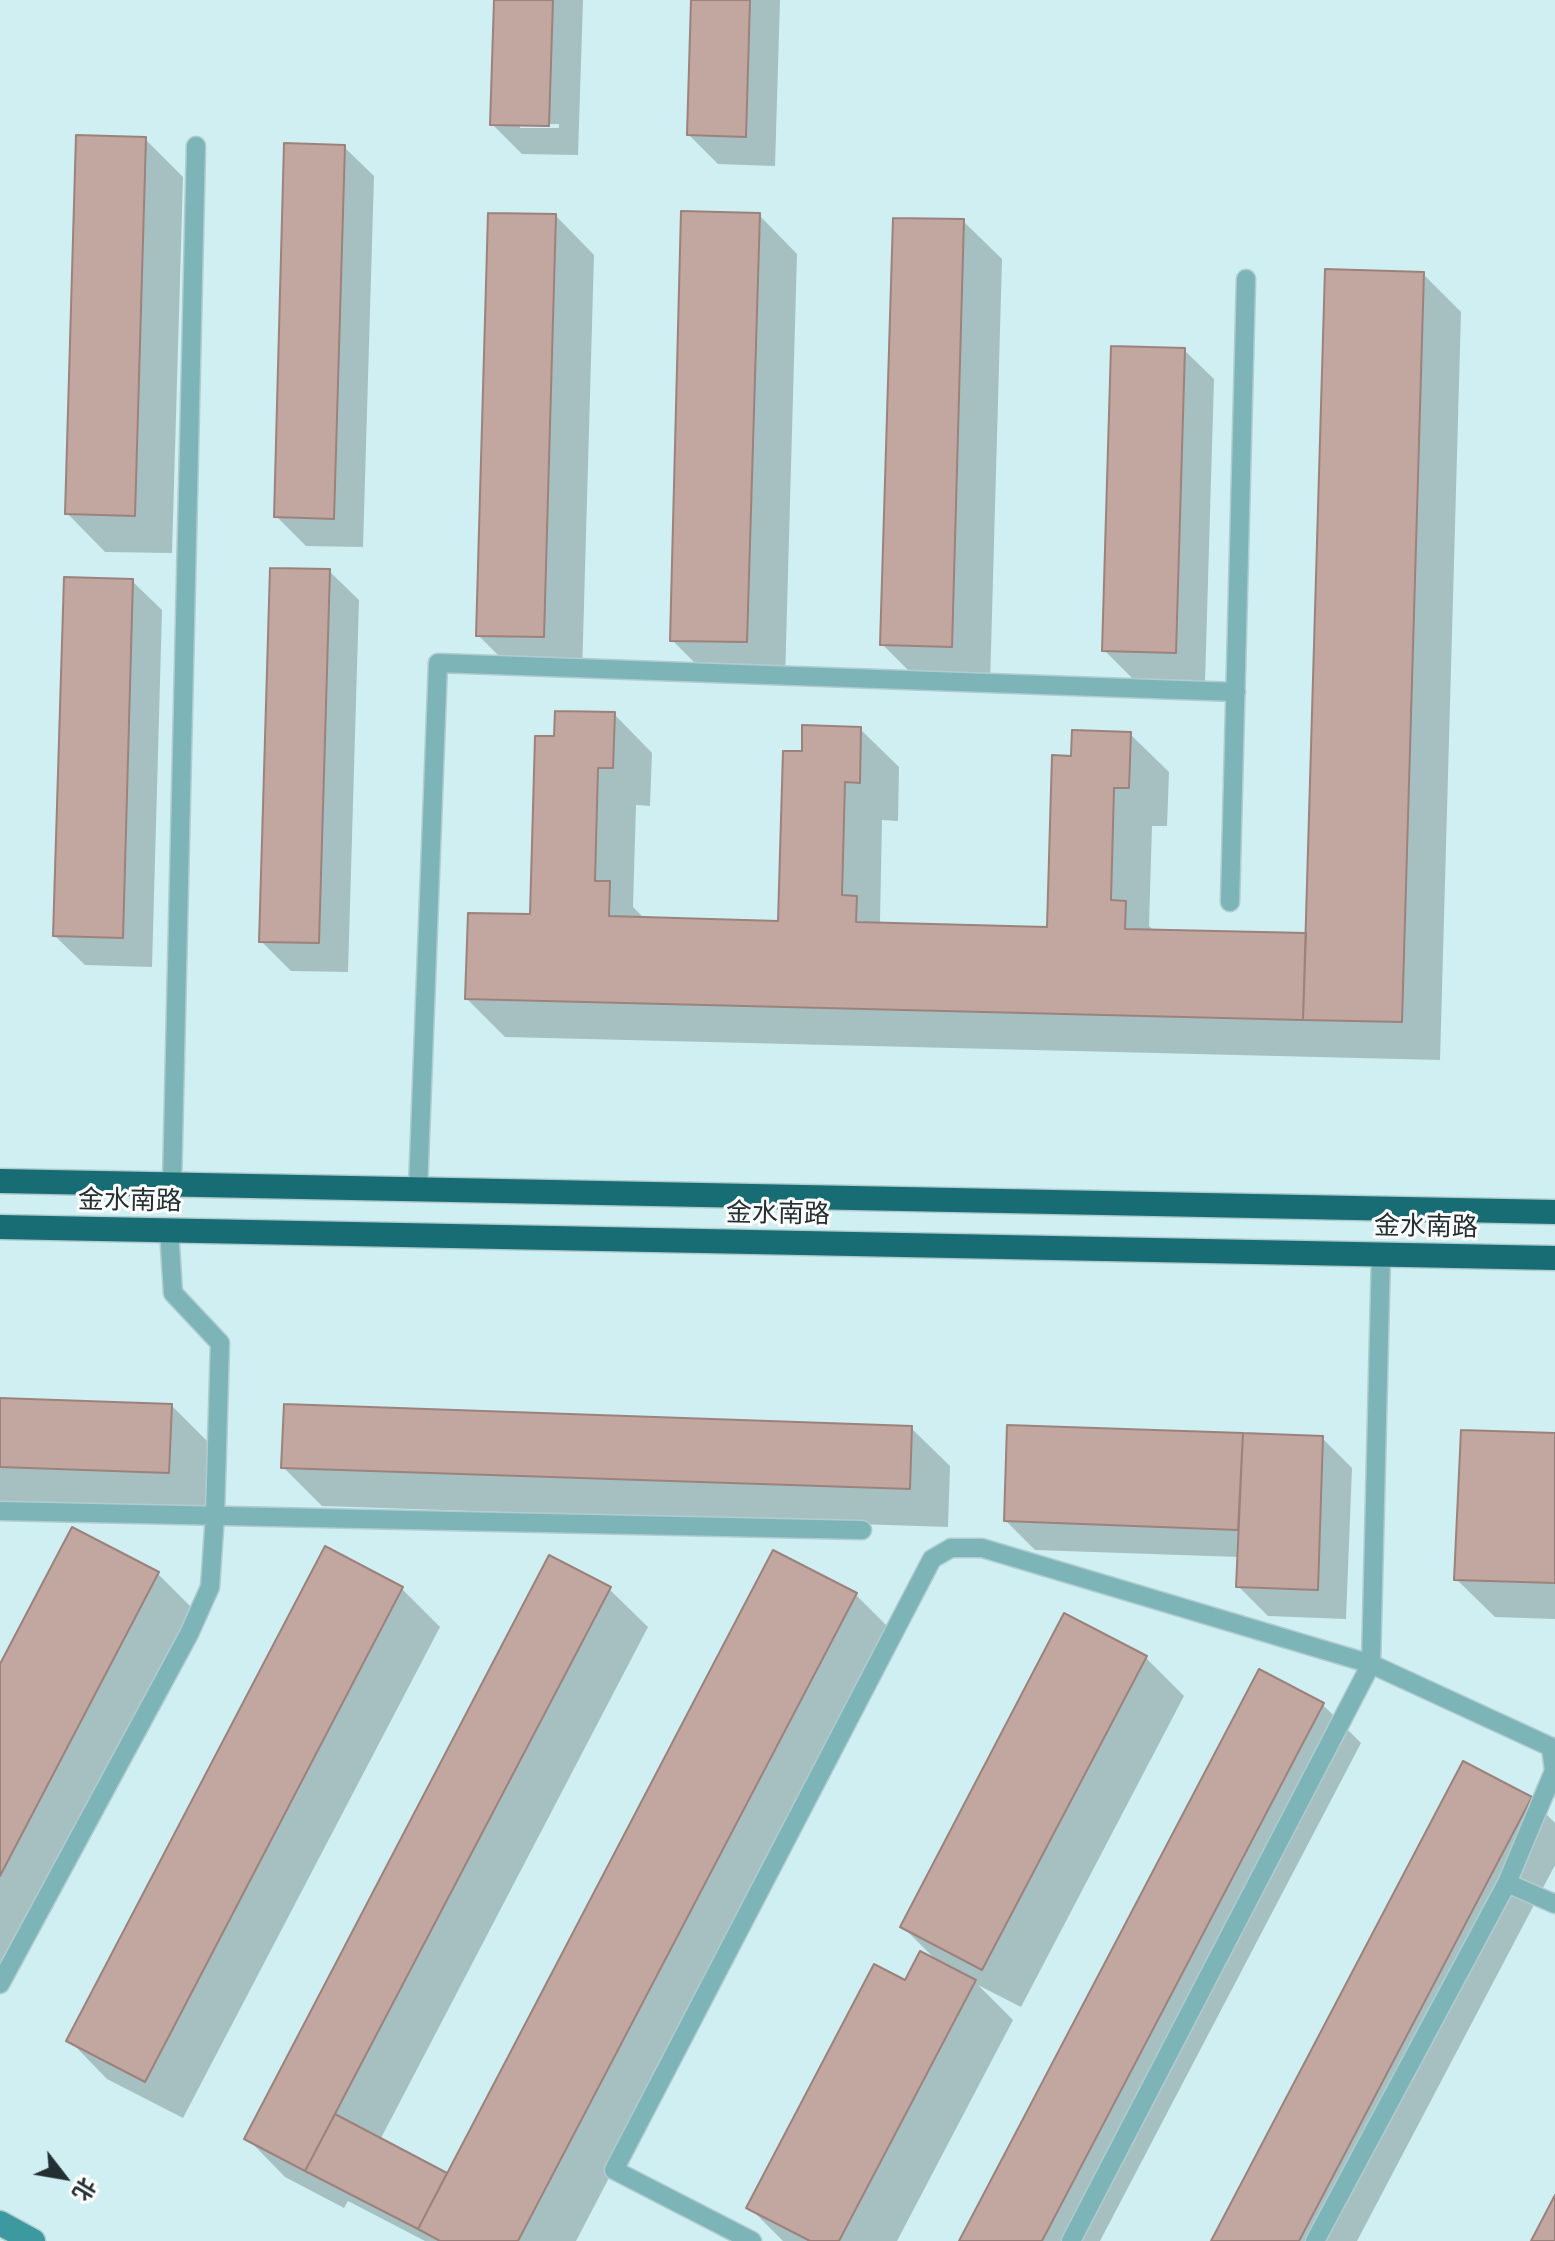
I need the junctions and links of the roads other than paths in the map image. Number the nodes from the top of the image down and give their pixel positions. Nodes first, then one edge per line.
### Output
1 (196, 146) dead end
2 (1246, 279) dead end
3 (1236, 692) junction
4 (1230, 902) dead end
5 (0, 1181) edge
6 (172, 1184) junction
7 (418, 1189) junction
8 (1555, 1212) edge
9 (0, 1227) edge
10 (169, 1230) junction
11 (1381, 1254) junction
12 (1555, 1258) edge
13 (0, 1511) edge
14 (215, 1515) junction
15 (862, 1530) dead end
16 (1371, 1664) junction
17 (1507, 1883) junction
18 (1555, 1904) edge
19 (0, 1984) edge
20 (0, 2223) edge
21 (33, 2241) edge
22 (752, 2241) edge
23 (1071, 2241) edge
24 (1315, 2241) edge

1 - 6 lane
2 - 3 lane
3 - 4 lane
3 - 7 lane
5 - 6 highway, 金水南路
6 - 7 highway, 金水南路
7 - 8 highway, 金水南路
9 - 10 highway, 金水南路
10 - 11 highway, 金水南路
10 - 14 lane
11 - 12 highway, 金水南路
11 - 16 lane
13 - 14 lane
14 - 15 lane
14 - 19 lane
16 - 17 lane
16 - 22 lane
16 - 23 lane
17 - 18 lane
17 - 24 lane
20 - 21 street

